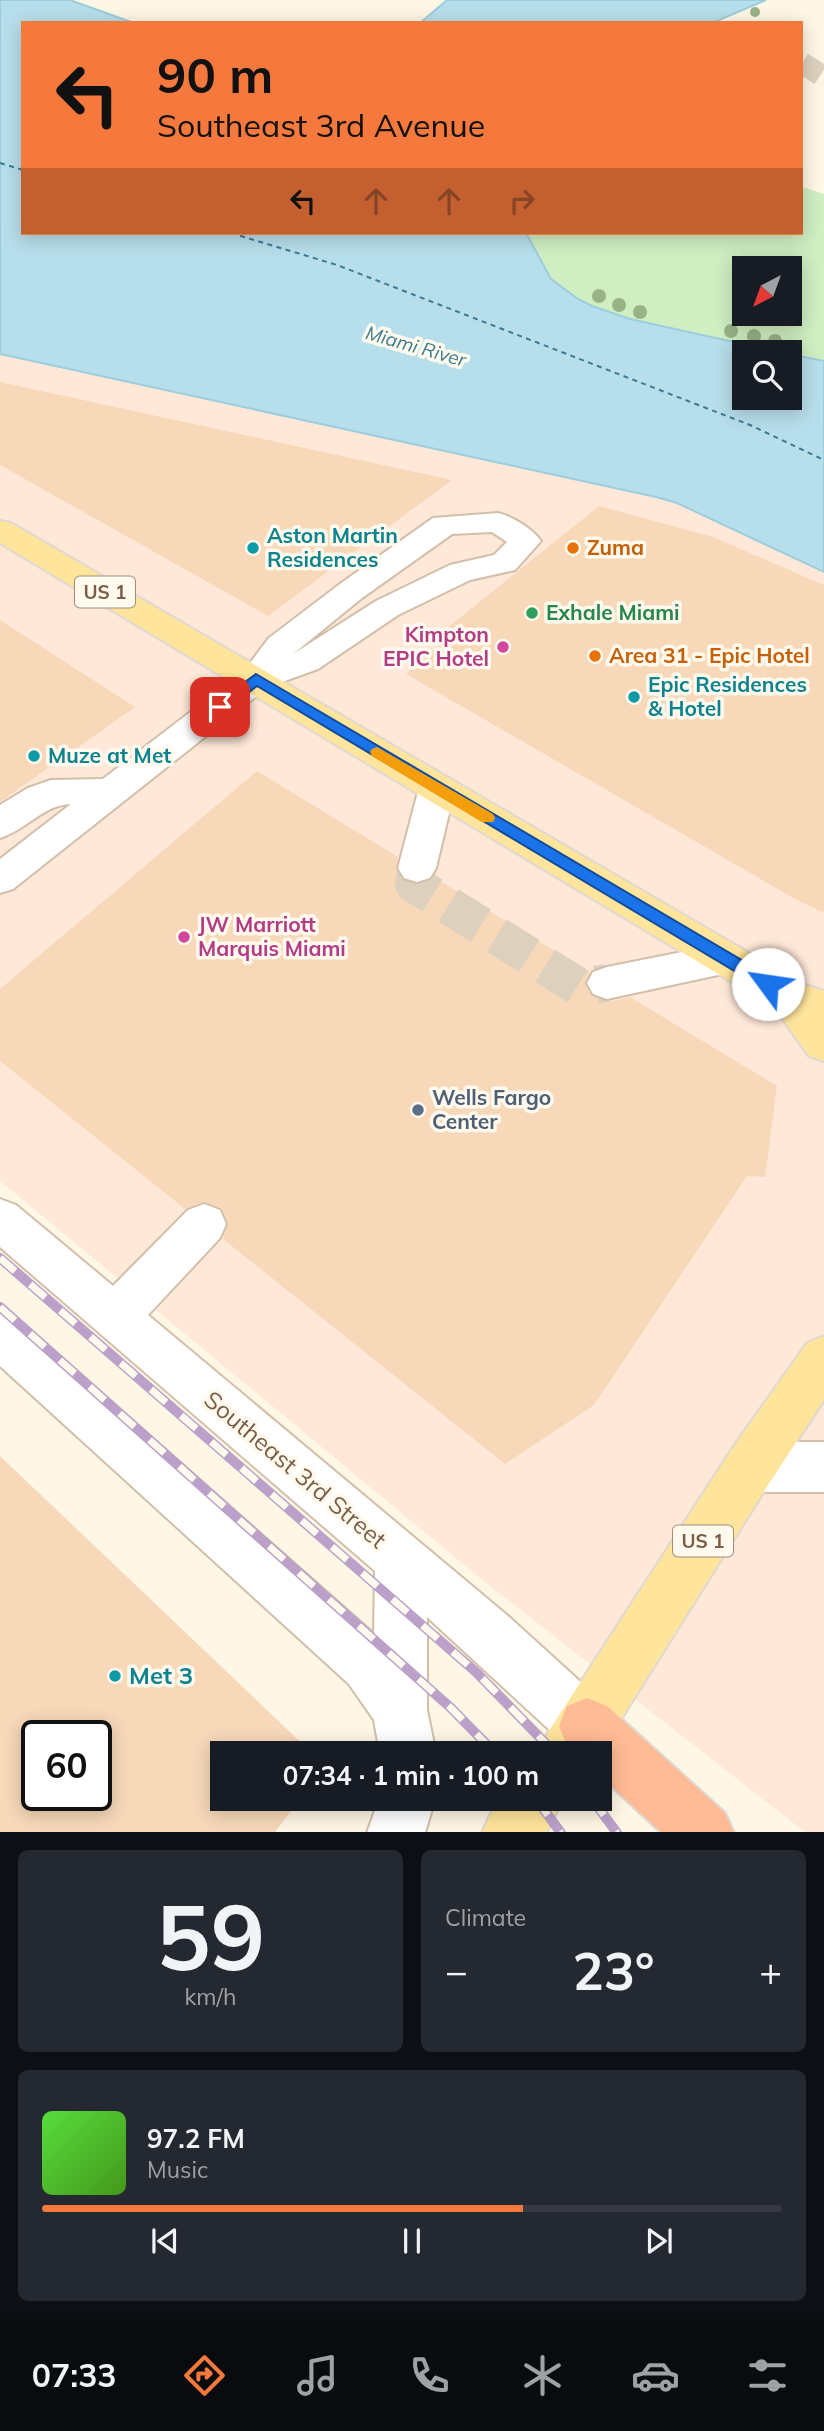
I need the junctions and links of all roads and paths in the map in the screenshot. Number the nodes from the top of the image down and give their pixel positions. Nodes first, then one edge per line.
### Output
1 (0, 530) edge
2 (256, 679) junction
3 (437, 788) junction
4 (111, 793) junction
5 (0, 824) edge
6 (418, 868) tunnel mouth
7 (2, 872) edge
8 (727, 959) junction
9 (607, 983) tunnel mouth
10 (806, 1001) edge
11 (824, 1044) edge
12 (0, 1219) edge
13 (204, 1224) dead end
14 (115, 1317) junction
15 (0, 1335) edge
16 (824, 1359) edge
17 (750, 1467) junction
18 (824, 1467) edge
19 (401, 1559) junction
20 (404, 1732) edge
21 (577, 1740) edge
22 (403, 1811) edge
23 (526, 1811) edge
24 (396, 1832) edge
25 (511, 1832) edge
26 (705, 1832) edge

1 - 2 main road, US 1
2 - 2 street
2 - 3 main road, US 1
2 - 4 street
3 - 6 street
3 - 8 main road, US 1
4 - 5 street
4 - 7 street
8 - 9 street
8 - 10 main road, US 1
10 - 11 main road, US 1
12 - 14 street, Southeast 3rd Street
13 - 14 street
14 - 19 street, Southeast 3rd Street
15 - 20 street
16 - 17 main road, US 1
17 - 18 street
17 - 21 main road, US 1
19 - 20 street
19 - 21 street, Southeast 3rd Street
21 - 26 highway
22 - 24 street
23 - 25 main road

